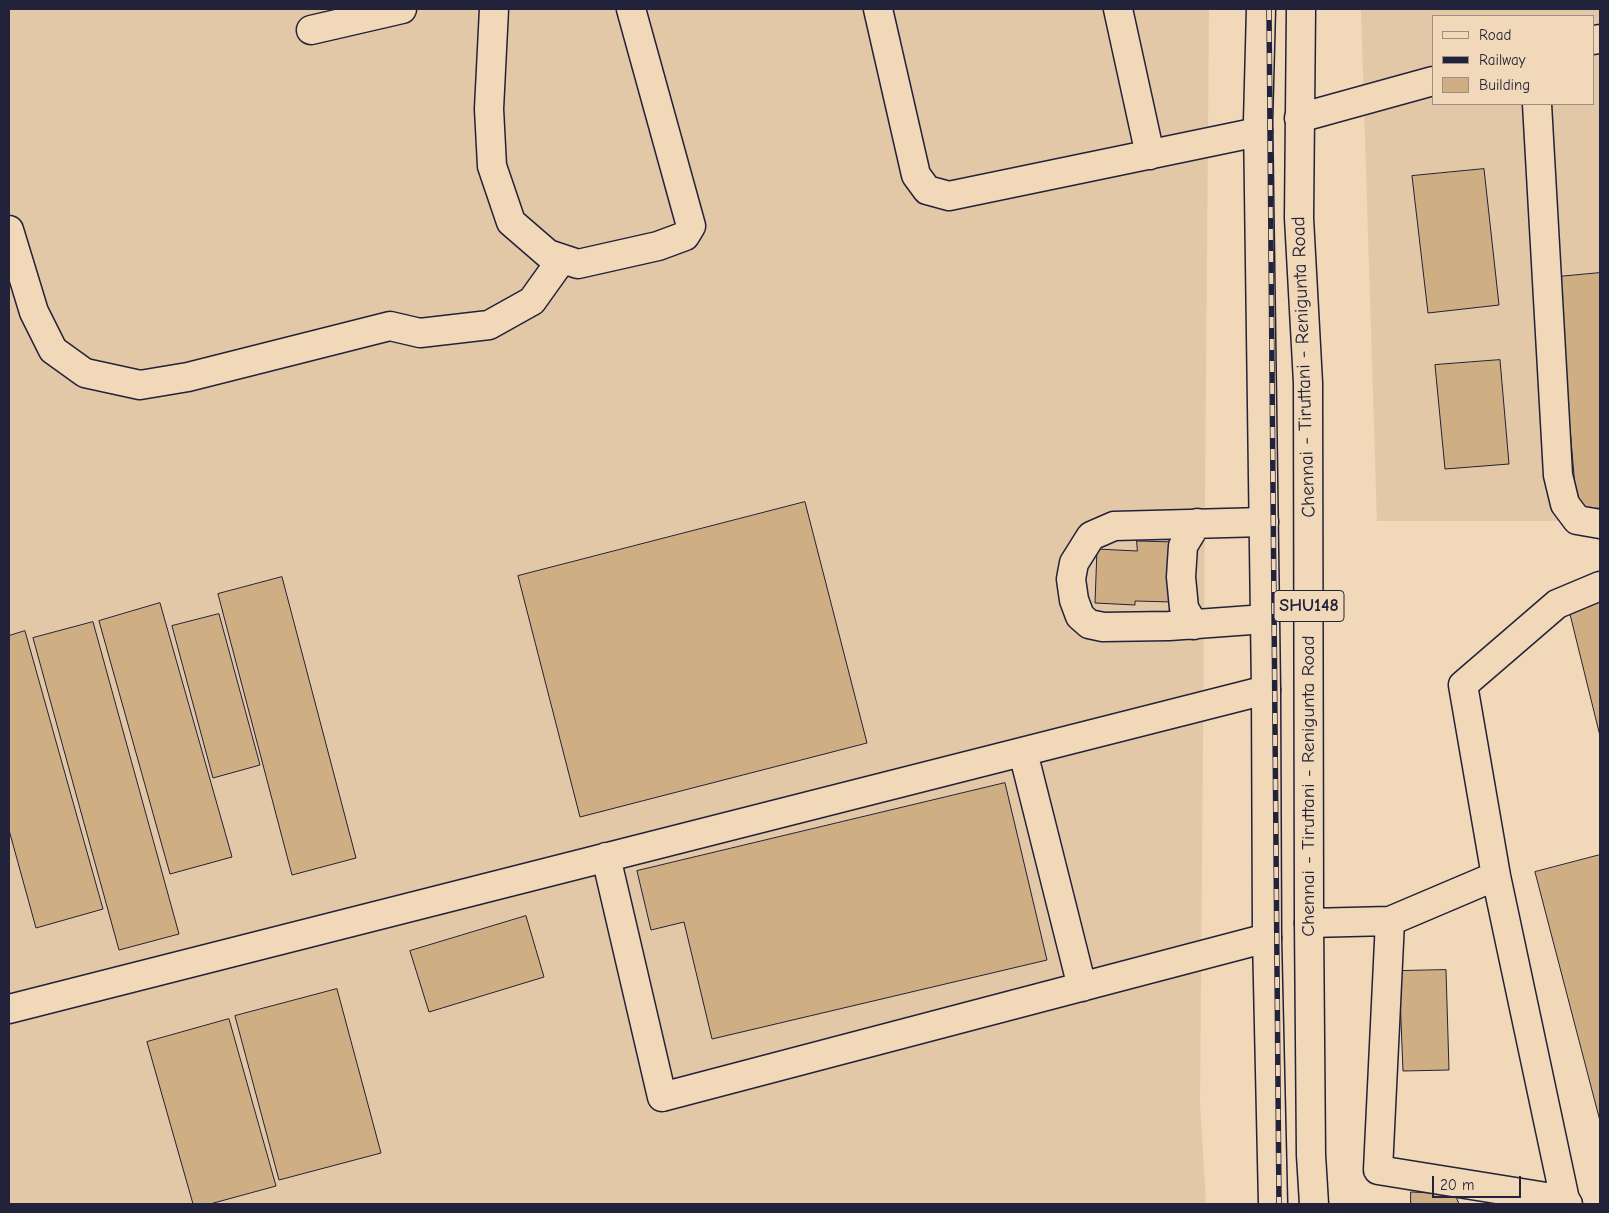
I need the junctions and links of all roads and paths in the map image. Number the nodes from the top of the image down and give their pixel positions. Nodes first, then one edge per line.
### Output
1 (402, 9) edge
2 (494, 9) edge
3 (631, 9) edge
4 (878, 9) edge
5 (1118, 9) edge
6 (1261, 9) edge
7 (1301, 9) edge
8 (311, 30) dead end
9 (1432, 81) edge
10 (1537, 105) edge
11 (1299, 118) junction
12 (1258, 132) junction
13 (1150, 155) junction
14 (9, 230) edge
15 (562, 259) junction
16 (1264, 522) junction
17 (1197, 523) junction
18 (1600, 524) edge
19 (1600, 586) edge
20 (1265, 619) junction
21 (1194, 624) junction
22 (1266, 690) junction
23 (1023, 752) junction
24 (606, 857) junction
25 (1496, 876) junction
26 (1390, 920) junction
27 (1309, 923) junction
28 (1267, 938) junction
29 (1082, 987) junction
30 (9, 1009) edge
31 (1567, 1202) edge
32 (1273, 1204) edge
33 (1314, 1204) edge

1 - 8 main road
2 - 15 main road
3 - 15 main road
4 - 13 main road
5 - 13 main road
6 - 12 main road, SHU148
7 - 11 main road, Chennai - Tiruttani - Renigunta Road / SHU148
9 - 11 main road
10 - 18 main road
11 - 27 main road, Chennai - Tiruttani - Renigunta Road / SHU148
12 - 13 main road
12 - 16 main road, SHU148
14 - 15 main road
16 - 17 main road
16 - 20 main road, SHU148
17 - 21 main road
17 - 21 main road
19 - 25 main road
20 - 21 main road
20 - 22 main road, SHU148
22 - 23 main road
22 - 28 main road, SHU148
23 - 24 main road
23 - 29 main road
24 - 29 main road
24 - 30 main road
25 - 26 main road
25 - 31 main road
26 - 27 main road
26 - 31 main road
27 - 33 main road, Chennai - Tiruttani - Renigunta Road / SHU148
28 - 29 main road
28 - 32 main road, SHU148

